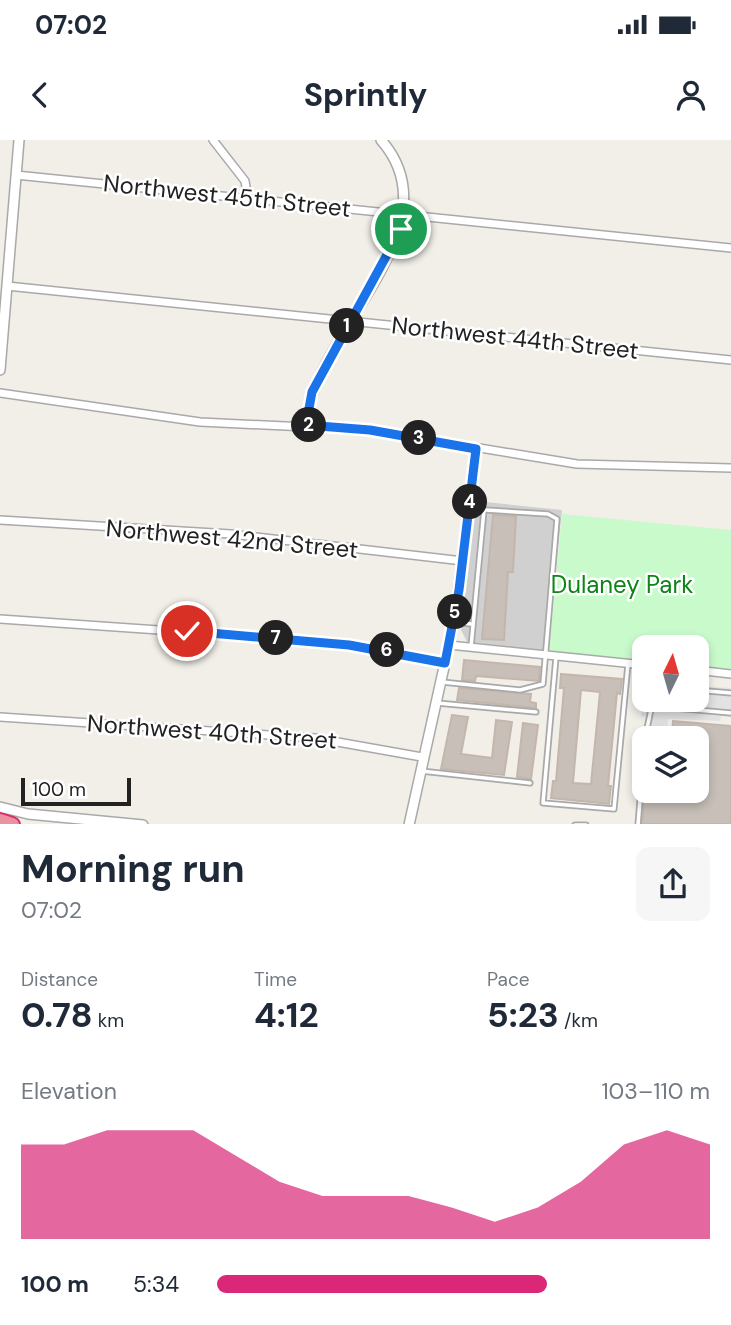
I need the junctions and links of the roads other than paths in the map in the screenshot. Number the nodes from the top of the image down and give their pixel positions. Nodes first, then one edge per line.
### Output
1 (19, 140) edge
2 (213, 140) edge
3 (381, 140) edge
4 (16, 175) junction
5 (248, 199) junction
6 (403, 214) junction
7 (731, 248) edge
8 (7, 286) junction
9 (3, 303) edge
10 (351, 321) junction
11 (731, 360) edge
12 (0, 370) edge
13 (0, 393) edge
14 (306, 425) junction
15 (476, 449) junction
16 (731, 468) edge
17 (469, 508) junction
18 (484, 510) junction
19 (0, 520) edge
20 (463, 561) junction
21 (0, 619) edge
22 (454, 622) junction
23 (471, 624) junction
24 (449, 645) junction
25 (471, 648) junction
26 (545, 656) junction
27 (556, 657) junction
28 (445, 663) junction
29 (628, 663) junction
30 (632, 663) edge
31 (709, 671) edge
32 (731, 674) edge
33 (440, 682) junction
34 (709, 691) edge
35 (731, 693) edge
36 (435, 702) junction
37 (709, 711) edge
38 (536, 712) dead end
39 (731, 713) edge
40 (0, 717) edge
41 (422, 757) junction
42 (419, 771) junction
43 (530, 783) dead end
44 (640, 803) edge
45 (0, 807) edge
46 (0, 821) edge
47 (12, 824) edge
48 (144, 824) edge
49 (409, 824) edge
50 (575, 824) edge
51 (586, 824) edge
52 (638, 824) edge

1 - 4 street
2 - 5 street
3 - 6 street
4 - 5 street, Northwest 45th Street
4 - 8 street
5 - 6 street, Northwest 45th Street
6 - 7 street, Northwest 45th Street
6 - 10 street
8 - 9 street
8 - 10 street, Northwest 44th Street
9 - 12 street
10 - 11 street, Northwest 44th Street
10 - 14 street
13 - 14 street
14 - 15 street
15 - 16 street
15 - 17 street
17 - 18 lane
17 - 20 street
18 - 23 lane
18 - 26 lane
19 - 20 street, Northwest 42nd Street
20 - 22 street
21 - 28 street
22 - 23 lane
22 - 24 street
23 - 25 lane
24 - 25 street
24 - 28 street
25 - 26 street
26 - 27 street
26 - 33 lane
27 - 29 street
27 - 29 lane
28 - 33 street
29 - 30 street
31 - 32 street
33 - 36 street
34 - 35 lane
36 - 38 lane
36 - 41 street
37 - 39 lane
40 - 41 street, Northwest 40th Street
41 - 42 street
42 - 43 lane
42 - 49 street
44 - 52 lane
45 - 48 street
46 - 47 highway
50 - 51 lane

